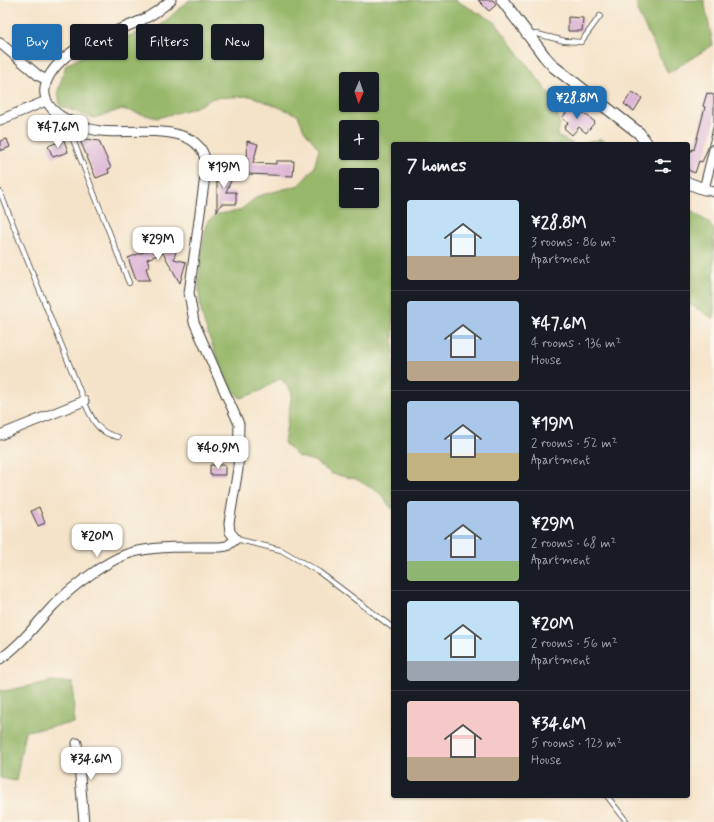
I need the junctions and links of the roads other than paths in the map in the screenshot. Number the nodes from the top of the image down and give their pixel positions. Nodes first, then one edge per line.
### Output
1 (172, 0) edge
2 (502, 0) edge
3 (600, 16) dead end
4 (529, 35) junction
5 (0, 43) edge
6 (47, 80) junction
7 (46, 101) junction
8 (65, 119) junction
9 (0, 120) edge
10 (646, 142) edge
11 (714, 149) edge
12 (690, 184) edge
13 (709, 190) edge
14 (0, 192) edge
15 (129, 283) dead end
16 (84, 401) junction
17 (0, 435) edge
18 (118, 437) dead end
19 (236, 539) junction
20 (391, 626) edge
21 (0, 659) edge
22 (77, 743) dead end
23 (609, 798) edge
24 (84, 822) edge
25 (627, 822) edge

1 - 6 street
2 - 4 street
3 - 4 lane
4 - 10 street
5 - 6 street
6 - 7 street
7 - 8 street
7 - 9 street
8 - 15 lane
8 - 19 street
11 - 13 street
12 - 13 street
14 - 16 lane
16 - 17 street
16 - 18 lane
19 - 20 lane
19 - 21 street
22 - 24 street
23 - 25 lane

